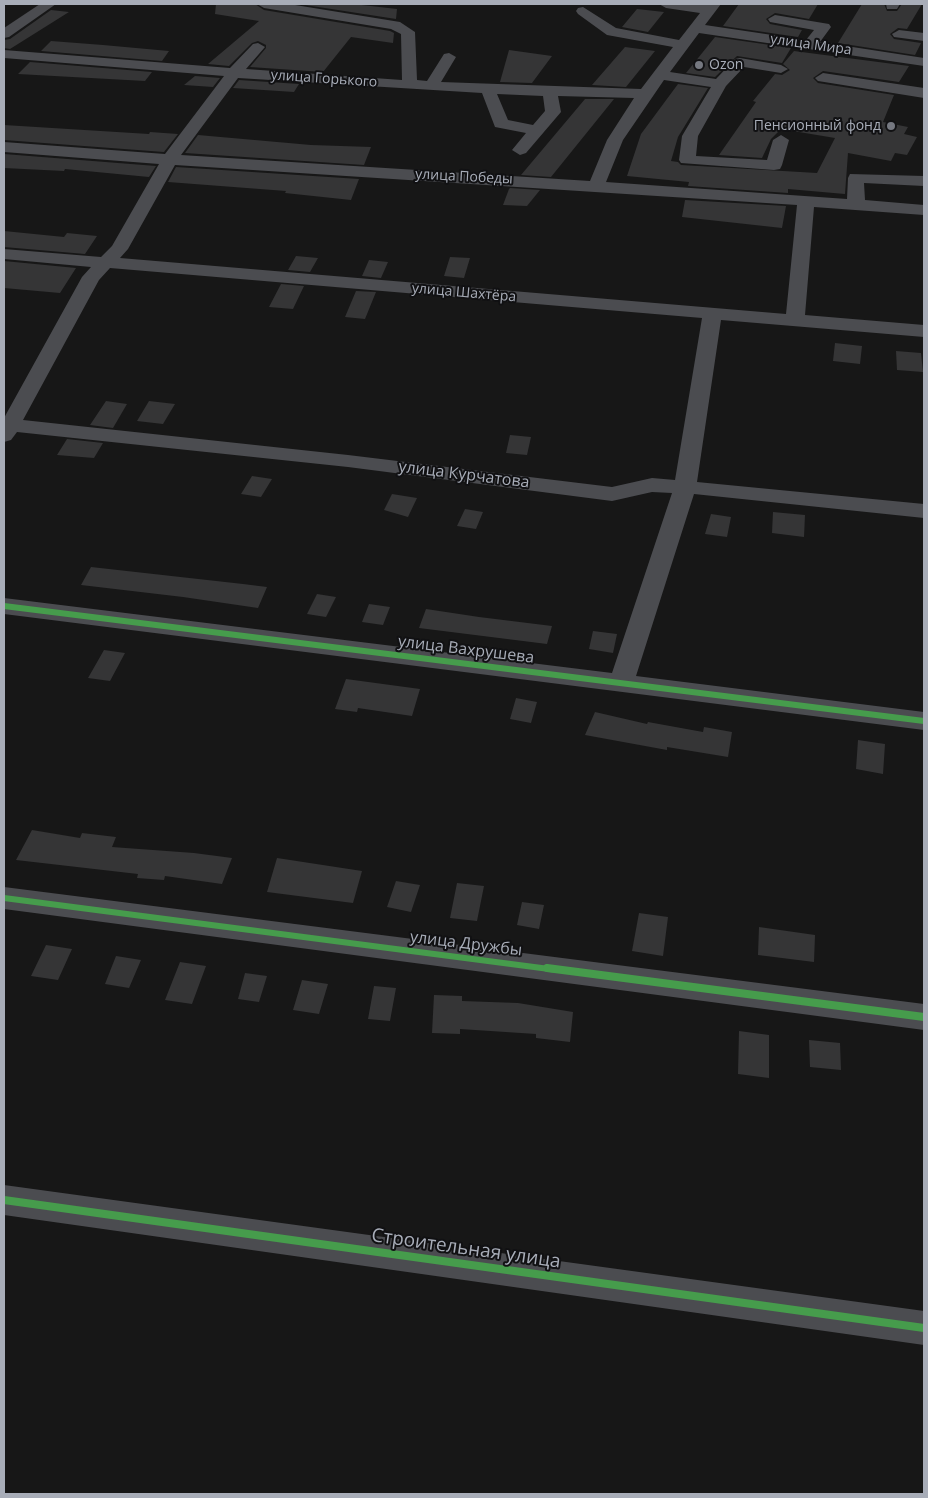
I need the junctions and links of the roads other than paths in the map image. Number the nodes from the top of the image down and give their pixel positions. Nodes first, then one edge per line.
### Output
1 (49, 4) edge
2 (264, 4) edge
3 (666, 4) edge
4 (711, 7) edge
5 (583, 11) dead end
6 (775, 19) dead end
7 (697, 28) junction
8 (4, 34) edge
9 (899, 34) dead end
10 (924, 37) edge
11 (684, 45) junction
12 (810, 45) junction
13 (258, 47) dead end
14 (4, 54) edge
15 (449, 57) dead end
16 (924, 62) edge
17 (781, 69) dead end
18 (234, 73) junction
19 (661, 75) junction
20 (823, 78) dead end
21 (720, 84) junction
22 (410, 85) junction
23 (431, 86) junction
24 (488, 89) junction
25 (550, 92) junction
26 (924, 93) edge
27 (645, 94) junction
28 (537, 130) junction
29 (781, 140) dead end
30 (4, 147) edge
31 (520, 150) dead end
32 (169, 160) junction
33 (924, 181) edge
34 (597, 185) junction
35 (806, 201) junction
36 (856, 205) junction
37 (924, 210) edge
38 (4, 254) edge
39 (104, 262) junction
40 (712, 314) junction
41 (795, 320) junction
42 (924, 331) edge
43 (6, 428) edge
44 (685, 487) junction
45 (924, 511) edge
46 (5, 609) edge
47 (621, 684) junction
48 (924, 721) edge
49 (4, 898) edge
50 (924, 1017) edge
51 (4, 1200) edge
52 (924, 1328) edge

1 - 8 street
2 - 22 street
3 - 4 street
4 - 7 street
5 - 11 street
6 - 12 street
7 - 11 street
7 - 12 street, улица Мира
9 - 10 street
11 - 19 street
12 - 16 street, улица Мира
13 - 18 street
14 - 18 street, улица Горького
15 - 23 street
17 - 21 street
18 - 22 street, улица Горького
18 - 32 street
19 - 21 street
19 - 27 street
20 - 26 street
21 - 29 street
22 - 23 street, улица Горького
23 - 24 street, улица Горького
24 - 25 street, улица Горького
24 - 28 street
25 - 27 street, улица Горького
25 - 28 street
27 - 34 street
28 - 31 street
30 - 32 street, улица Победы
32 - 34 street, улица Победы
32 - 39 street
33 - 36 street
34 - 35 street, улица Победы
35 - 36 street, улица Победы
35 - 41 street
36 - 37 street, улица Победы
38 - 39 street, улица Шахтёра
39 - 40 street, улица Шахтёра
39 - 43 street
40 - 41 street, улица Шахтёра
40 - 44 street
41 - 42 street, улица Шахтёра
43 - 44 street, улица Курчатова
44 - 45 street, улица Курчатова
44 - 47 street
46 - 47 street, улица Вахрушева
47 - 48 street, улица Вахрушева
49 - 50 street, улица Дружбы
51 - 52 street, Строительная улица

